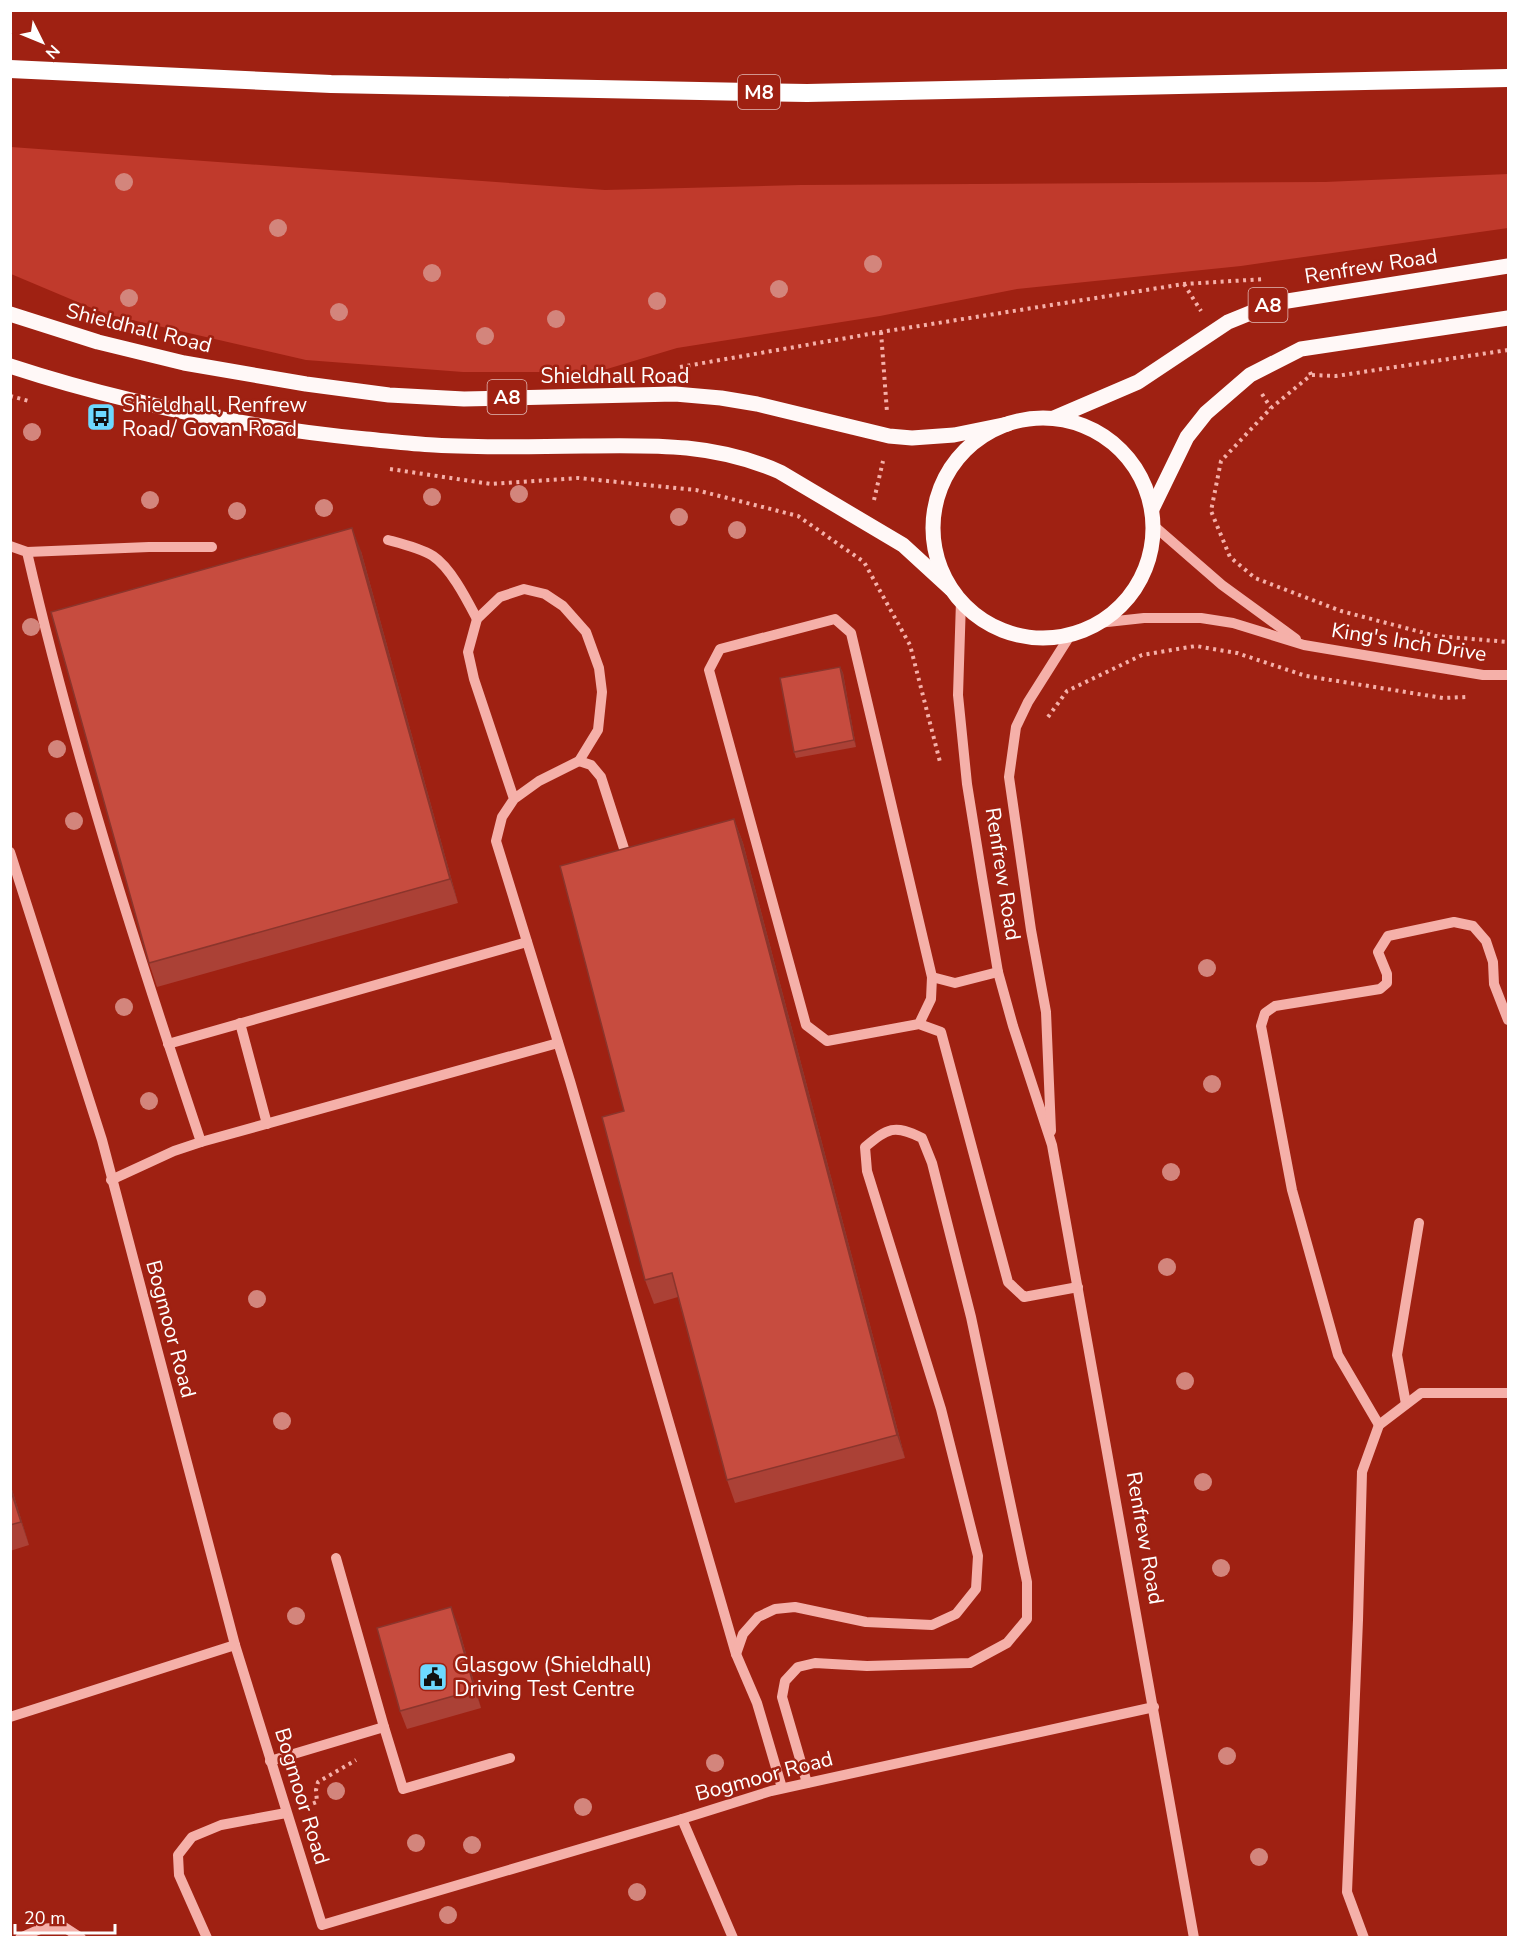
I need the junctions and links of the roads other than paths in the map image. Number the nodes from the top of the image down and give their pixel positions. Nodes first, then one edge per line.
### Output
1 (10, 69) edge
2 (1509, 78) edge
3 (1509, 266) edge
4 (10, 314) edge
5 (1509, 318) edge
6 (10, 366) edge
7 (1054, 418) junction
8 (1008, 424) junction
9 (1153, 517) junction
10 (388, 540) dead end
11 (10, 546) edge
12 (212, 547) dead end
13 (27, 552) junction
14 (951, 589) junction
15 (961, 601) junction
16 (477, 619) junction
17 (1098, 623) junction
18 (1071, 634) junction
19 (1304, 645) junction
20 (1509, 675) edge
21 (579, 761) junction
22 (514, 799) junction
23 (10, 852) edge
24 (629, 864) edge
25 (527, 942) junction
26 (998, 972) junction
27 (932, 977) junction
28 (1509, 1020) edge
29 (240, 1023) junction
30 (919, 1024) junction
31 (558, 1043) junction
32 (168, 1044) junction
33 (267, 1124) junction
34 (201, 1142) junction
35 (1052, 1145) junction
36 (111, 1180) junction
37 (1419, 1223) dead end
38 (1078, 1287) junction
39 (1509, 1393) edge
40 (1406, 1404) junction
41 (1379, 1425) junction
42 (336, 1557) dead end
43 (235, 1645) junction
44 (736, 1654) junction
45 (1154, 1707) junction
46 (10, 1717) edge
47 (384, 1727) junction
48 (510, 1758) dead end
49 (270, 1761) junction
50 (807, 1783) junction
51 (782, 1788) junction
52 (286, 1812) junction
53 (682, 1819) junction
54 (322, 1924) junction
55 (20, 1938) edge
56 (81, 1938) edge
57 (207, 1938) edge
58 (325, 1938) edge
59 (733, 1938) edge
60 (1194, 1938) edge
61 (1364, 1938) edge

1 - 2 highway, M8
3 - 7 main road, Renfrew Road / A8
4 - 8 main road, Shieldhall Road / A8
5 - 9 main road, A8
6 - 14 main road
7 - 8 main road
7 - 9 main road
8 - 14 main road
9 - 17 main road
9 - 19 street, King's Inch Drive
10 - 16 street
11 - 13 street
12 - 13 street
13 - 32 street
14 - 15 main road
15 - 18 main road
15 - 26 street, Renfrew Road
16 - 21 street
16 - 22 street
17 - 18 main road
17 - 19 street, King's Inch Drive
18 - 35 street, Renfrew Road
19 - 20 street, King's Inch Drive
21 - 22 street
21 - 24 street
22 - 25 street
23 - 36 street, Bogmoor Road
25 - 29 street
25 - 31 street
26 - 27 street
26 - 35 street, Renfrew Road
27 - 30 street
27 - 30 street
28 - 41 street
29 - 32 street
29 - 33 street
30 - 38 street
31 - 33 street
31 - 44 street
32 - 34 street
33 - 34 street
34 - 36 street
35 - 38 street, Renfrew Road
36 - 43 street, Bogmoor Road
37 - 40 street
38 - 45 street, Renfrew Road
39 - 40 street
40 - 41 street
41 - 61 street
42 - 47 street
43 - 46 street
43 - 49 street, Bogmoor Road
44 - 50 street
44 - 51 street
45 - 50 street, Bogmoor Road
45 - 60 street, Renfrew Road
47 - 48 street
47 - 49 street
49 - 52 street, Bogmoor Road
50 - 51 street, Bogmoor Road
51 - 53 street, Bogmoor Road
52 - 54 street, Bogmoor Road
52 - 57 street
53 - 54 street, Bogmoor Road
53 - 59 street
54 - 58 street
55 - 56 street

